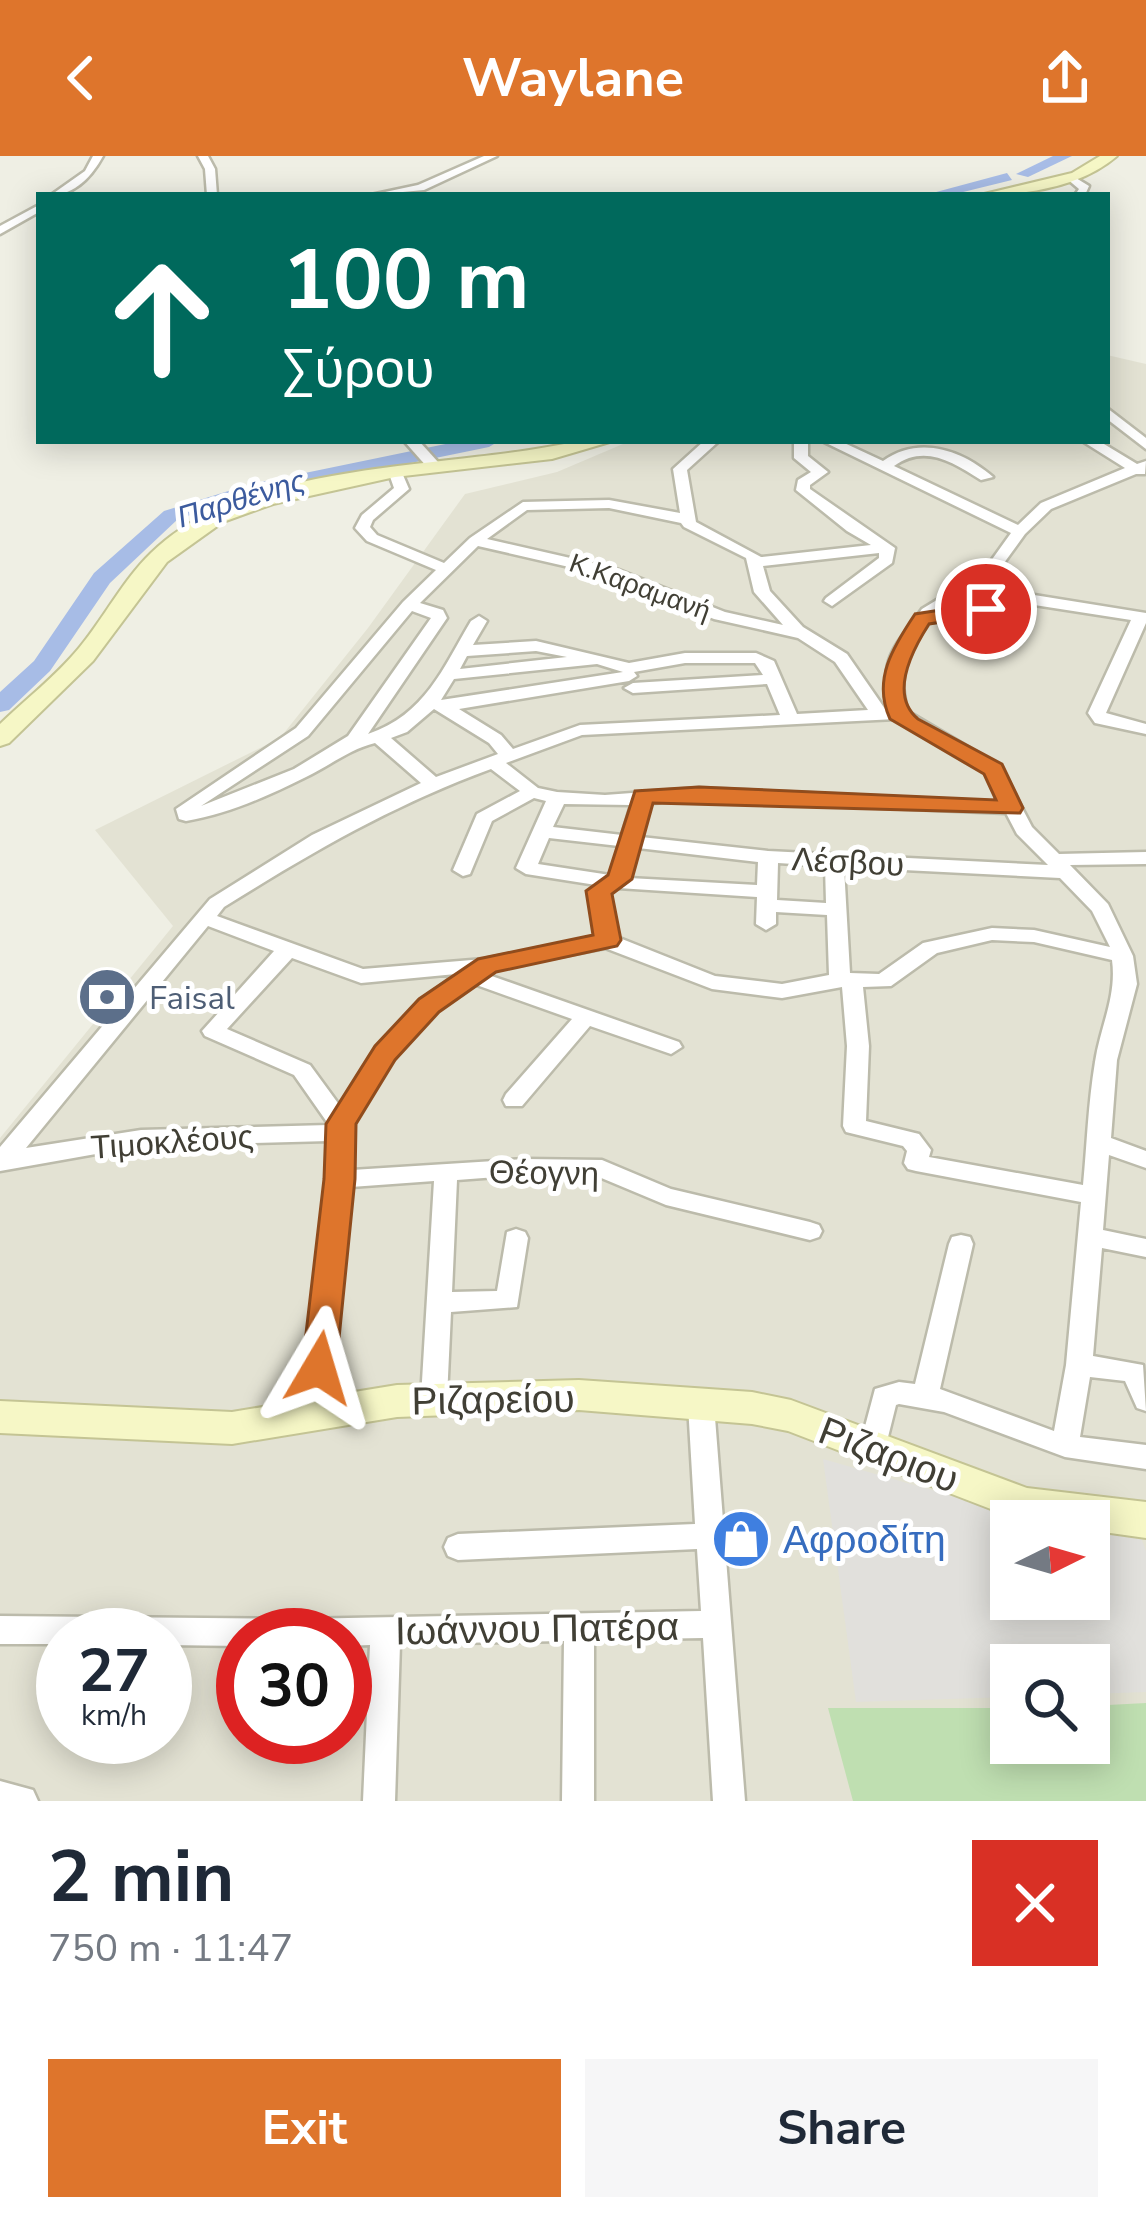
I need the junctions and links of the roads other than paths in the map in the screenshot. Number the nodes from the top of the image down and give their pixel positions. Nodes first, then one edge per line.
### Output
1 (98, 156) edge
2 (202, 156) edge
3 (492, 156) edge
4 (1110, 156) edge
5 (1071, 178) junction
6 (60, 192) edge
7 (212, 192) edge
8 (395, 192) edge
9 (1004, 192) edge
10 (1082, 192) edge
11 (36, 210) edge
12 (0, 231) edge
13 (1110, 415) edge
14 (590, 444) edge
15 (708, 444) edge
16 (801, 444) edge
17 (836, 444) edge
18 (1095, 444) edge
19 (1146, 446) edge
20 (424, 454) edge
21 (887, 465) junction
22 (1142, 469) edge
23 (394, 470) junction
24 (986, 477) dead end
25 (686, 519) junction
26 (1020, 531) junction
27 (475, 542) junction
28 (887, 548) junction
29 (756, 562) junction
30 (446, 569) junction
31 (832, 601) dead end
32 (409, 605) junction
33 (1143, 618) edge
34 (922, 619) junction
35 (479, 621) dead end
36 (805, 634) junction
37 (461, 650) junction
38 (598, 659) junction
39 (448, 675) junction
40 (630, 677) junction
41 (437, 705) junction
42 (890, 715) junction
43 (790, 719) junction
44 (646, 728) junction
45 (1146, 730) edge
46 (0, 738) edge
47 (381, 739) junction
48 (350, 744) junction
49 (503, 761) junction
50 (433, 784) junction
51 (532, 792) junction
52 (643, 796) junction
53 (556, 799) junction
54 (1011, 808) junction
55 (543, 832) junction
56 (632, 842) junction
57 (768, 856) junction
58 (1146, 858) edge
59 (834, 860) junction
60 (1061, 866) junction
61 (463, 870) dead end
62 (619, 879) junction
63 (767, 907) junction
64 (836, 910) junction
65 (205, 918) junction
66 (607, 940) junction
67 (286, 951) junction
68 (1123, 956) junction
69 (478, 970) junction
70 (846, 980) junction
71 (585, 1018) junction
72 (671, 1047) dead end
73 (514, 1100) dead end
74 (342, 1128) junction
75 (1096, 1141) junction
76 (1146, 1160) edge
77 (1, 1162) edge
78 (446, 1172) junction
79 (340, 1179) junction
80 (1092, 1195) junction
81 (810, 1232) dead end
82 (1090, 1236) junction
83 (516, 1238) dead end
84 (961, 1244) dead end
85 (1146, 1248) edge
86 (441, 1302) junction
87 (1079, 1365) junction
88 (926, 1394) junction
89 (434, 1398) junction
90 (1146, 1400) edge
91 (701, 1405) junction
92 (313, 1415) junction
93 (0, 1417) edge
94 (1065, 1445) junction
95 (873, 1449) junction
96 (1146, 1456) edge
97 (1146, 1520) edge
98 (708, 1536) junction
99 (458, 1547) dead end
100 (714, 1624) junction
101 (579, 1629) junction
102 (0, 1630) edge
103 (385, 1631) junction
104 (0, 1797) edge
105 (22, 1801) edge
106 (380, 1801) edge
107 (578, 1801) edge
108 (729, 1801) edge

1 - 6 street
2 - 7 street
3 - 8 street
4 - 5 main road
5 - 9 main road
5 - 10 street
11 - 12 street
13 - 19 street
14 - 20 main road
15 - 25 street
16 - 28 street
17 - 21 street
18 - 22 street
20 - 23 main road
21 - 24 street
21 - 26 street
22 - 26 street
23 - 30 street
23 - 46 main road
25 - 27 street
25 - 29 street
26 - 34 street
27 - 30 street
27 - 36 street, Κ.Καραμανή
28 - 29 street
28 - 31 street
29 - 36 street
30 - 32 street
32 - 48 street
32 - 48 street
33 - 34 street
33 - 45 street
34 - 42 street
35 - 37 street
36 - 42 street
37 - 38 street
37 - 39 street
38 - 39 street
38 - 40 street
39 - 41 street
40 - 41 street
40 - 43 street
40 - 44 street
41 - 47 street
41 - 49 street
42 - 43 street
42 - 54 street
43 - 44 street
44 - 49 street
47 - 48 street
47 - 50 street
49 - 50 street
49 - 51 street
50 - 65 street
51 - 53 street
51 - 61 street
52 - 53 street
52 - 54 street
52 - 56 street
53 - 55 street
54 - 60 street
55 - 56 street, Λέσβου
55 - 62 street
56 - 57 street, Λέσβου
56 - 62 street
57 - 59 street, Λέσβου
57 - 63 street
58 - 60 street, Λέσβου
59 - 60 street, Λέσβου
59 - 64 street
60 - 68 street
62 - 63 street
62 - 66 street
63 - 64 street
64 - 70 street
65 - 67 street
65 - 77 street
66 - 69 street
66 - 70 street
67 - 69 street
67 - 74 street
68 - 70 street
68 - 75 street
69 - 71 street
69 - 74 street
70 - 80 street
71 - 72 street
71 - 73 street
74 - 77 street, Τιμοκλέους
74 - 79 street
75 - 76 street
75 - 80 street
78 - 79 street, Θέογνη
78 - 81 street, Θέογνη
78 - 86 street
79 - 92 street
80 - 82 street
82 - 85 street
82 - 87 street
83 - 86 street
84 - 88 street
86 - 89 street
87 - 90 street
87 - 94 street
88 - 94 street
88 - 95 street
89 - 91 main road, Ριζαρείου
89 - 92 main road, Ριζαρείου
91 - 95 main road, Ριζαριου
91 - 98 street
92 - 93 main road, Ριζαρείου
94 - 96 street
95 - 97 main road, Ριζαριου
98 - 99 street
98 - 100 street
100 - 101 street, Ιωάννου Πατέρα
100 - 108 street
101 - 103 street, Ιωάννου Πατέρα
101 - 107 street
102 - 103 street, Ιωάννου Πατέρα
103 - 106 street
104 - 105 street

